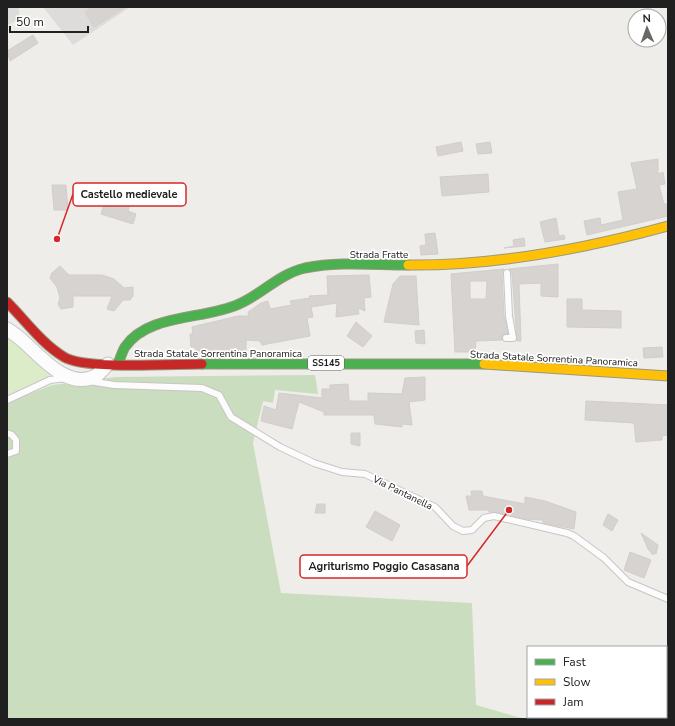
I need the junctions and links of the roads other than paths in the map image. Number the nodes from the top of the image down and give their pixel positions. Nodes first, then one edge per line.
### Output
1 (668, 226) edge
2 (507, 273) dead end
3 (7, 302) edge
4 (7, 329) edge
5 (506, 338) dead end
6 (113, 364) junction
7 (668, 376) edge
8 (82, 379) junction
9 (7, 400) edge
10 (7, 433) edge
11 (7, 454) edge
12 (668, 599) edge

1 - 6 main road, Strada Fratte
2 - 5 lane
3 - 6 main road, Strada Statale Sorrentina Panoramica / SS145
4 - 8 street
6 - 7 main road, Strada Statale Sorrentina Panoramica / SS145
6 - 8 street
8 - 9 lane, Via Pantanella
8 - 12 lane, Via Pantanella
10 - 11 lane

